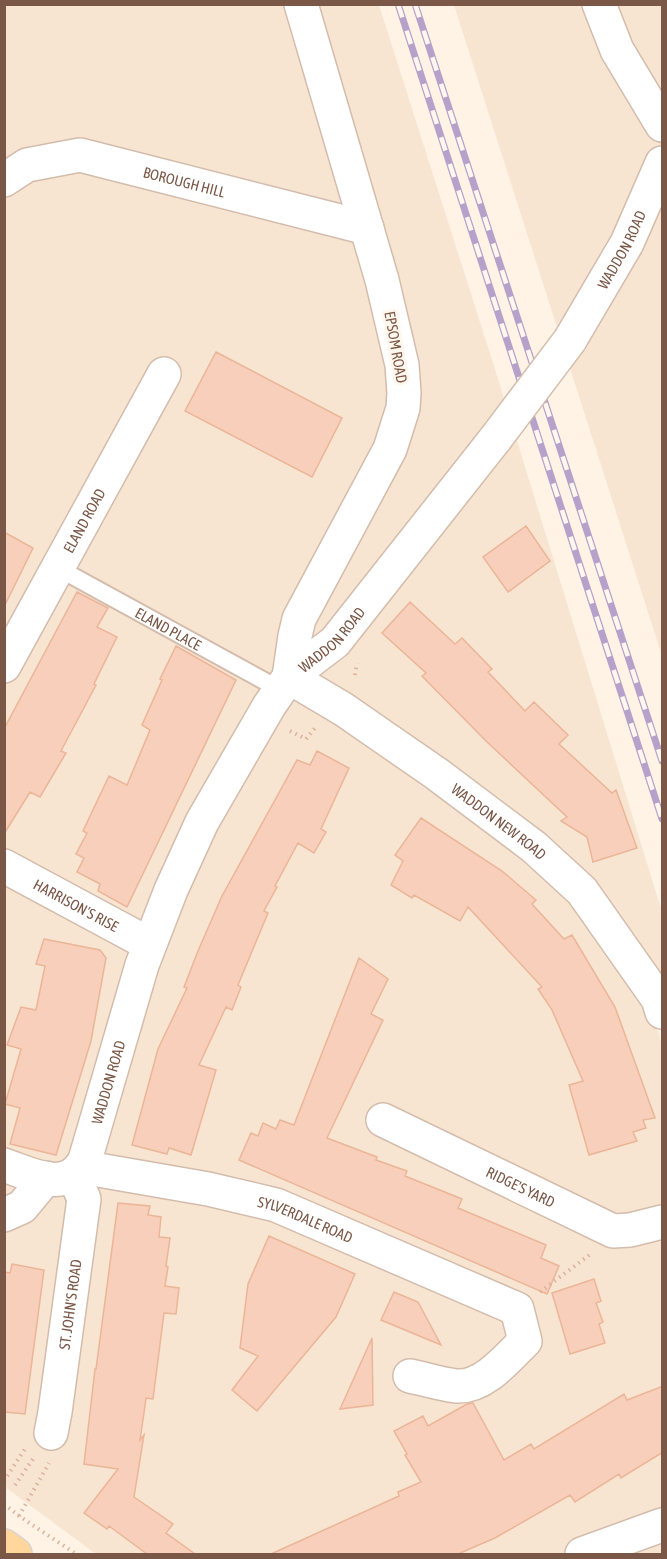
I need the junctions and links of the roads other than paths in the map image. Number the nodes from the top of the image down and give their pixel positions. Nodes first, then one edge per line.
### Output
1 (301, 4) edge
2 (599, 4) edge
3 (663, 125) edge
4 (663, 163) edge
5 (4, 180) edge
6 (367, 228) junction
7 (164, 374) dead end
8 (58, 568) junction
9 (4, 666) edge
10 (284, 683) junction
11 (4, 866) edge
12 (149, 944) junction
13 (663, 1012) edge
14 (383, 1120) dead end
15 (4, 1165) edge
16 (67, 1174) junction
17 (4, 1215) edge
18 (663, 1222) edge
19 (410, 1376) dead end
20 (41, 1449) road end
21 (663, 1525) edge
22 (4, 1546) edge
23 (15, 1554) edge
24 (582, 1554) edge

1 - 6 street, EPSOM ROAD
2 - 3 street
4 - 10 street, WADDON ROAD, bridge
5 - 6 street, BOROUGH HILL
6 - 10 street, EPSOM ROAD
7 - 8 street, ELAND ROAD
8 - 9 street, ELAND ROAD
8 - 10 lane, ELAND PLACE
10 - 12 street, WADDON ROAD
10 - 13 street, WADDON NEW ROAD
11 - 12 street, HARRISON'S RISE
12 - 16 street, WADDON ROAD
14 - 18 street, RIDGE'S YARD
15 - 16 street, SYLVERDALE ROAD
16 - 17 street, WADDON ROAD
16 - 19 street, SYLVERDALE ROAD
16 - 20 street, ST. JOHN'S ROAD
21 - 24 street
22 - 23 main road

